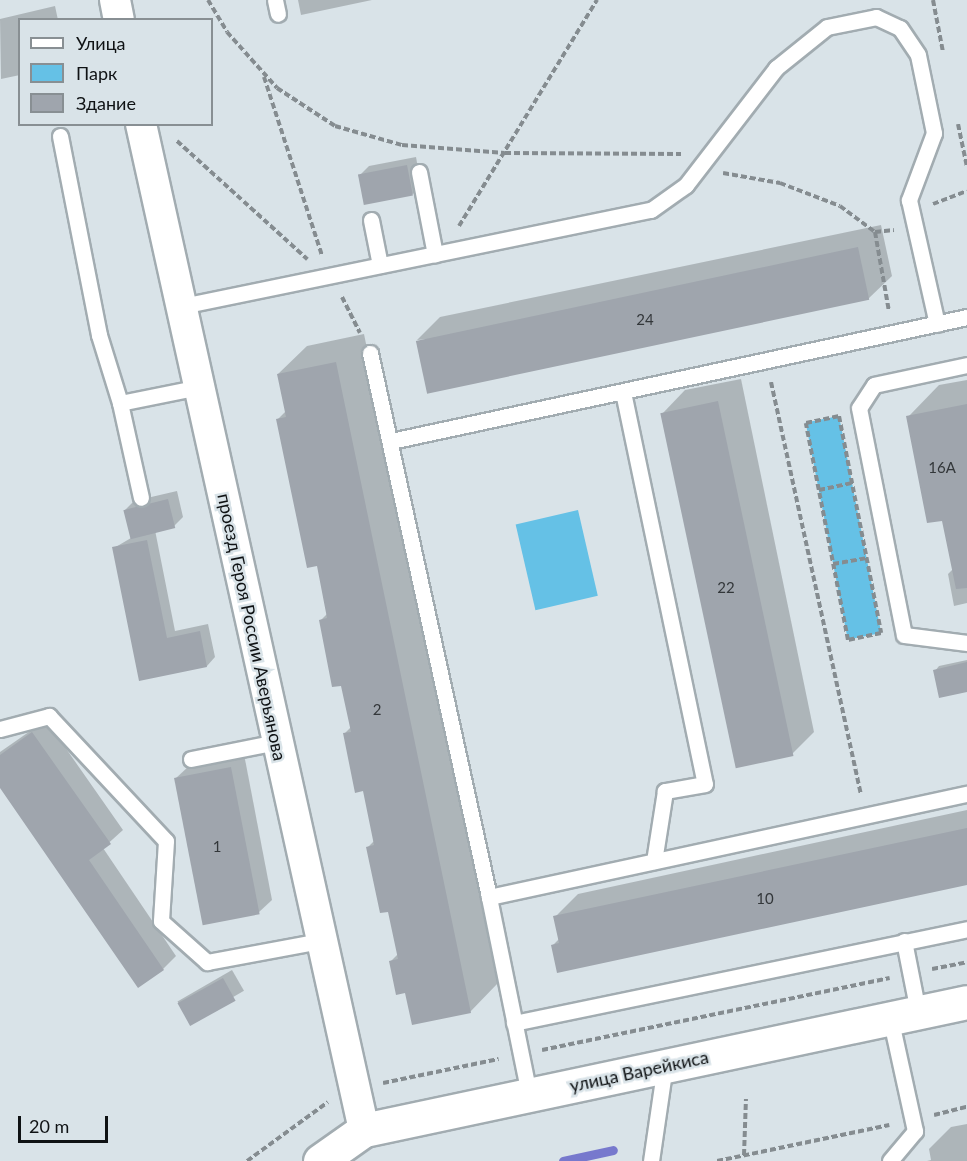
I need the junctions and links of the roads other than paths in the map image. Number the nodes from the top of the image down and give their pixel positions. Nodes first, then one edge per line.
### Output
1 (115, 0) edge
2 (119, 18) edge
3 (154, 128) edge
4 (60, 136) dead end
5 (419, 172) dead end
6 (371, 220) dead end
7 (439, 253) junction
8 (380, 265) junction
9 (182, 306) junction
10 (967, 317) edge
11 (937, 324) junction
12 (370, 352) road end
13 (967, 364) edge
14 (199, 387) junction
15 (623, 392) junction
16 (120, 403) junction
17 (391, 441) junction
18 (141, 498) dead end
19 (967, 643) edge
20 (0, 729) edge
21 (277, 742) junction
22 (191, 759) dead end
23 (967, 794) edge
24 (654, 861) junction
25 (489, 897) junction
26 (967, 929) edge
27 (320, 941) junction
28 (904, 941) junction
29 (967, 1002) edge
30 (904, 1015) junction
31 (514, 1023) junction
32 (665, 1065) junction
33 (529, 1094) junction
34 (364, 1130) junction
35 (320, 1161) edge
36 (651, 1161) edge
37 (891, 1161) edge

1 - 2 street
3 - 9 street, проезд Героя России Аверьянова
4 - 16 lane
5 - 7 lane
6 - 8 lane
7 - 8 lane
7 - 11 lane
8 - 9 lane
9 - 14 street, проезд Героя России Аверьянова
10 - 11 lane
11 - 15 lane
12 - 17 lane
13 - 19 lane
14 - 16 lane
14 - 21 street, проезд Героя России Аверьянова
15 - 17 lane
15 - 24 lane
16 - 18 lane
17 - 25 lane
20 - 27 lane
21 - 22 lane
21 - 27 street, проезд Героя России Аверьянова
23 - 24 lane
24 - 25 lane
25 - 31 lane
26 - 28 lane
27 - 34 street, проезд Героя России Аверьянова
28 - 30 lane
28 - 31 lane
29 - 30 main road, улица Варейкиса
30 - 32 main road, улица Варейкиса
30 - 37 lane
31 - 33 lane
32 - 33 main road, улица Варейкиса
32 - 36 lane
33 - 34 main road, улица Варейкиса
34 - 35 main road, улица Варейкиса

